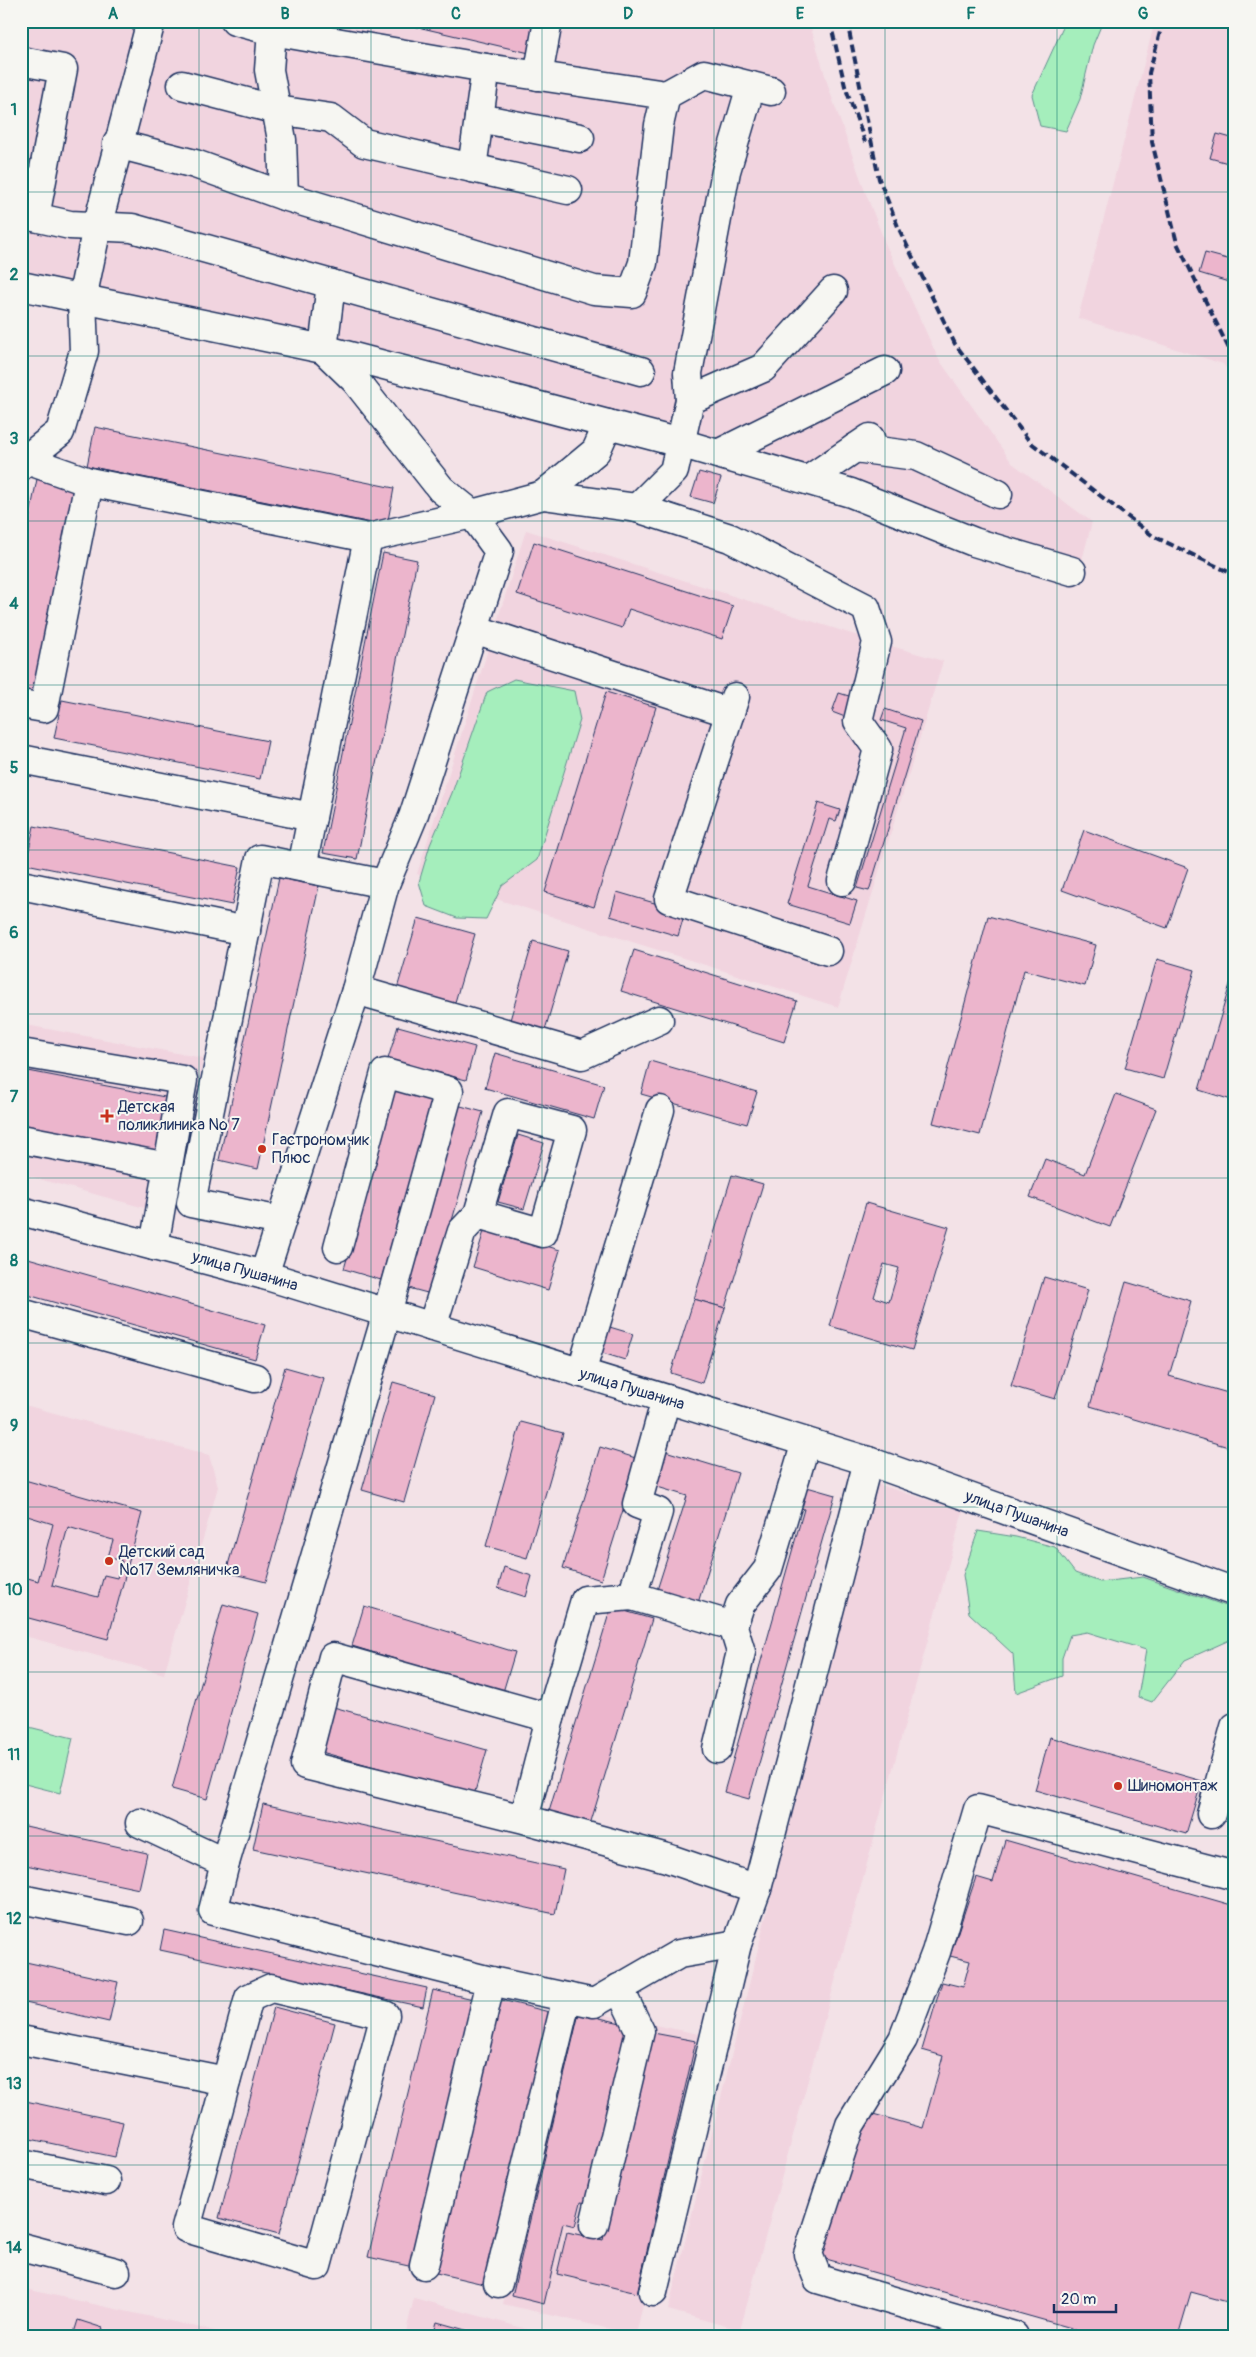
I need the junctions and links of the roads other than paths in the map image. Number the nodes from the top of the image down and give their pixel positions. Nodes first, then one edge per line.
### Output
1 (151, 21) edge
2 (234, 21) edge
3 (548, 21) edge
4 (272, 31) junction
5 (21, 61) edge
6 (486, 68) junction
7 (538, 76) junction
8 (182, 84) dead end
9 (666, 95) junction
10 (277, 110) junction
11 (479, 118) junction
12 (580, 138) dead end
13 (117, 144) junction
14 (472, 168) junction
15 (568, 190) dead end
16 (284, 196) junction
17 (28, 215) edge
18 (96, 226) junction
19 (331, 284) junction
20 (21, 286) edge
21 (833, 292) dead end
22 (82, 299) junction
23 (323, 350) junction
24 (641, 371) dead end
25 (885, 371) dead end
26 (690, 400) junction
27 (608, 424) junction
28 (680, 443) junction
29 (718, 454) junction
30 (23, 461) edge
31 (808, 480) junction
32 (90, 482) junction
33 (998, 494) dead end
34 (543, 495) junction
35 (637, 508) junction
36 (472, 514) junction
37 (368, 538) junction
38 (1072, 571) dead end
39 (474, 629) junction
40 (21, 704) edge
41 (21, 759) edge
42 (312, 817) junction
43 (302, 867) junction
44 (842, 881) dead end
45 (385, 884) junction
46 (21, 886) edge
47 (246, 931) junction
48 (828, 951) dead end
49 (356, 990) junction
50 (659, 1020) dead end
51 (21, 1053) edge
52 (660, 1110) dead end
53 (21, 1139) edge
54 (168, 1167) junction
55 (21, 1211) edge
56 (478, 1214) junction
57 (281, 1222) junction
58 (154, 1246) junction
59 (338, 1246) dead end
60 (264, 1275) junction
61 (21, 1313) edge
62 (387, 1313) junction
63 (432, 1327) junction
64 (580, 1373) junction
65 (255, 1378) dead end
66 (666, 1399) junction
67 (806, 1442) junction
68 (868, 1461) junction
69 (1235, 1592) edge
70 (632, 1596) junction
71 (733, 1626) junction
72 (550, 1718) junction
73 (1235, 1727) edge
74 (717, 1749) dead end
75 (1211, 1814) dead end
76 (524, 1819) junction
77 (140, 1823) dead end
78 (226, 1863) junction
79 (1235, 1876) edge
80 (756, 1889) junction
81 (21, 1899) edge
82 (129, 1921) dead end
83 (737, 1944) junction
84 (491, 1981) junction
85 (619, 1988) junction
86 (567, 1997) junction
87 (21, 2040) edge
88 (226, 2081) junction
89 (21, 2164) edge
90 (106, 2181) dead end
91 (594, 2225) dead end
92 (21, 2247) edge
93 (424, 2265) dead end
94 (116, 2272) dead end
95 (498, 2283) dead end
96 (653, 2292) dead end
97 (1014, 2336) edge

1 - 13 street
2 - 4 street
3 - 7 street
4 - 6 street
4 - 10 street
5 - 17 street
6 - 7 street
6 - 11 street
7 - 9 street
8 - 10 street
9 - 16 street
9 - 26 street
10 - 14 street
10 - 16 street
11 - 12 street
11 - 14 street
13 - 16 street
13 - 18 street
14 - 15 street
17 - 18 street
18 - 19 street
18 - 22 street
19 - 23 street
19 - 24 street
20 - 22 street
21 - 26 street
22 - 23 street
22 - 30 street
23 - 27 street
23 - 36 street
25 - 29 street
26 - 28 street
27 - 28 street
27 - 34 street
28 - 29 street
28 - 35 street
29 - 31 street
30 - 32 street
31 - 33 street
31 - 38 street
32 - 37 street
32 - 40 street
34 - 35 street
34 - 36 street
35 - 44 street
36 - 37 street
36 - 39 street
37 - 42 street
39 - 45 street
39 - 48 street
41 - 42 street
42 - 43 street
43 - 45 street
43 - 47 street
45 - 49 street
46 - 47 street
47 - 57 street
49 - 50 street
49 - 57 street
51 - 54 street
52 - 64 street
53 - 54 street
54 - 58 street
55 - 58 street, улица Пушанина
56 - 56 street
56 - 63 street
57 - 60 street
58 - 60 street, улица Пушанина
59 - 62 street
60 - 62 street, улица Пушанина
61 - 65 street
62 - 63 street, улица Пушанина
62 - 78 street
63 - 64 street, улица Пушанина
64 - 66 street, улица Пушанина
66 - 67 street, улица Пушанина
66 - 70 street
67 - 68 street, улица Пушанина
67 - 71 street
68 - 69 street, улица Пушанина
68 - 80 street
70 - 71 street
70 - 72 street
71 - 74 street
72 - 76 street
72 - 76 street
73 - 75 street
76 - 80 street
77 - 78 street
78 - 84 street
79 - 97 street
80 - 83 street
81 - 82 street
83 - 85 street
83 - 96 street
84 - 86 street
84 - 93 street
85 - 86 street
85 - 91 street
86 - 95 street
87 - 88 street
88 - 88 street
89 - 90 street
92 - 94 street

